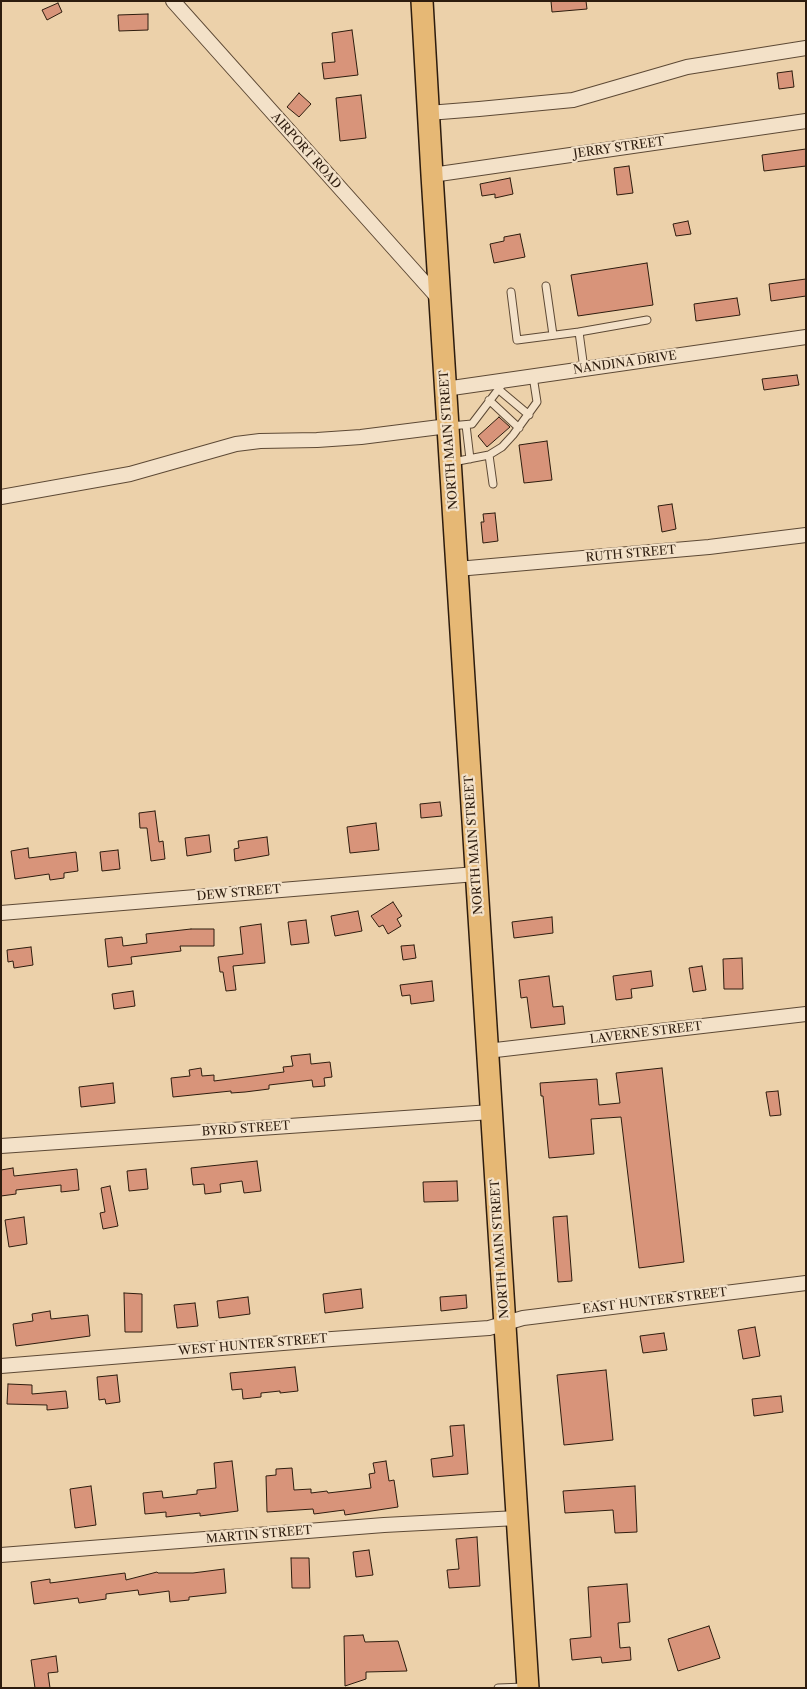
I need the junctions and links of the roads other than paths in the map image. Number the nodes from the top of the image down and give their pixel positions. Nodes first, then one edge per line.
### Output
1 (173, 1) edge
2 (422, 1) edge
3 (806, 48) edge
4 (428, 113) junction
5 (806, 121) edge
6 (432, 175) junction
7 (546, 286) dead end
8 (510, 292) dead end
9 (440, 300) junction
10 (647, 320) dead end
11 (579, 332) junction
12 (553, 335) junction
13 (806, 337) edge
14 (584, 369) junction
15 (533, 376) junction
16 (501, 385) junction
17 (445, 389) junction
18 (489, 400) junction
19 (529, 415) junction
20 (457, 426) junction
21 (519, 428) junction
22 (489, 455) junction
23 (460, 461) junction
24 (493, 484) dead end
25 (1, 497) edge
26 (806, 535) edge
27 (456, 569) junction
28 (476, 874) junction
29 (1, 913) edge
30 (806, 1014) edge
31 (487, 1051) junction
32 (491, 1112) junction
33 (1, 1146) edge
34 (806, 1283) edge
35 (505, 1323) junction
36 (1, 1366) edge
37 (517, 1518) junction
38 (1, 1555) edge
39 (528, 1687) edge
40 (498, 1688) edge

1 - 9 street, AIRPORT ROAD
2 - 4 main road, NORTH MAIN STREET
3 - 4 street
4 - 6 main road, NORTH MAIN STREET
5 - 6 street, JERRY STREET
6 - 9 main road, NORTH MAIN STREET
7 - 12 lane
8 - 12 lane
9 - 17 main road, NORTH MAIN STREET
10 - 11 lane
11 - 12 lane
11 - 14 lane
13 - 14 street, NANDINA DRIVE
14 - 15 street, NANDINA DRIVE
15 - 16 street, NANDINA DRIVE
15 - 19 lane
16 - 17 street, NANDINA DRIVE
16 - 18 lane
16 - 19 lane
17 - 20 main road, NORTH MAIN STREET
18 - 20 lane
18 - 21 lane
19 - 21 lane
20 - 23 main road, NORTH MAIN STREET
20 - 25 street
21 - 22 lane
22 - 23 lane
22 - 24 lane
23 - 27 main road, NORTH MAIN STREET
26 - 27 street, RUTH STREET
27 - 28 main road, NORTH MAIN STREET
28 - 29 street, DEW STREET
28 - 31 main road, NORTH MAIN STREET
30 - 31 street, LAVERNE STREET
31 - 32 main road, NORTH MAIN STREET
32 - 33 street, BYRD STREET
32 - 35 main road, NORTH MAIN STREET
34 - 35 street, EAST HUNTER STREET
35 - 36 street, WEST HUNTER STREET
35 - 37 main road, NORTH MAIN STREET
37 - 38 street, MARTIN STREET
37 - 39 main road, NORTH MAIN STREET
39 - 40 lane

